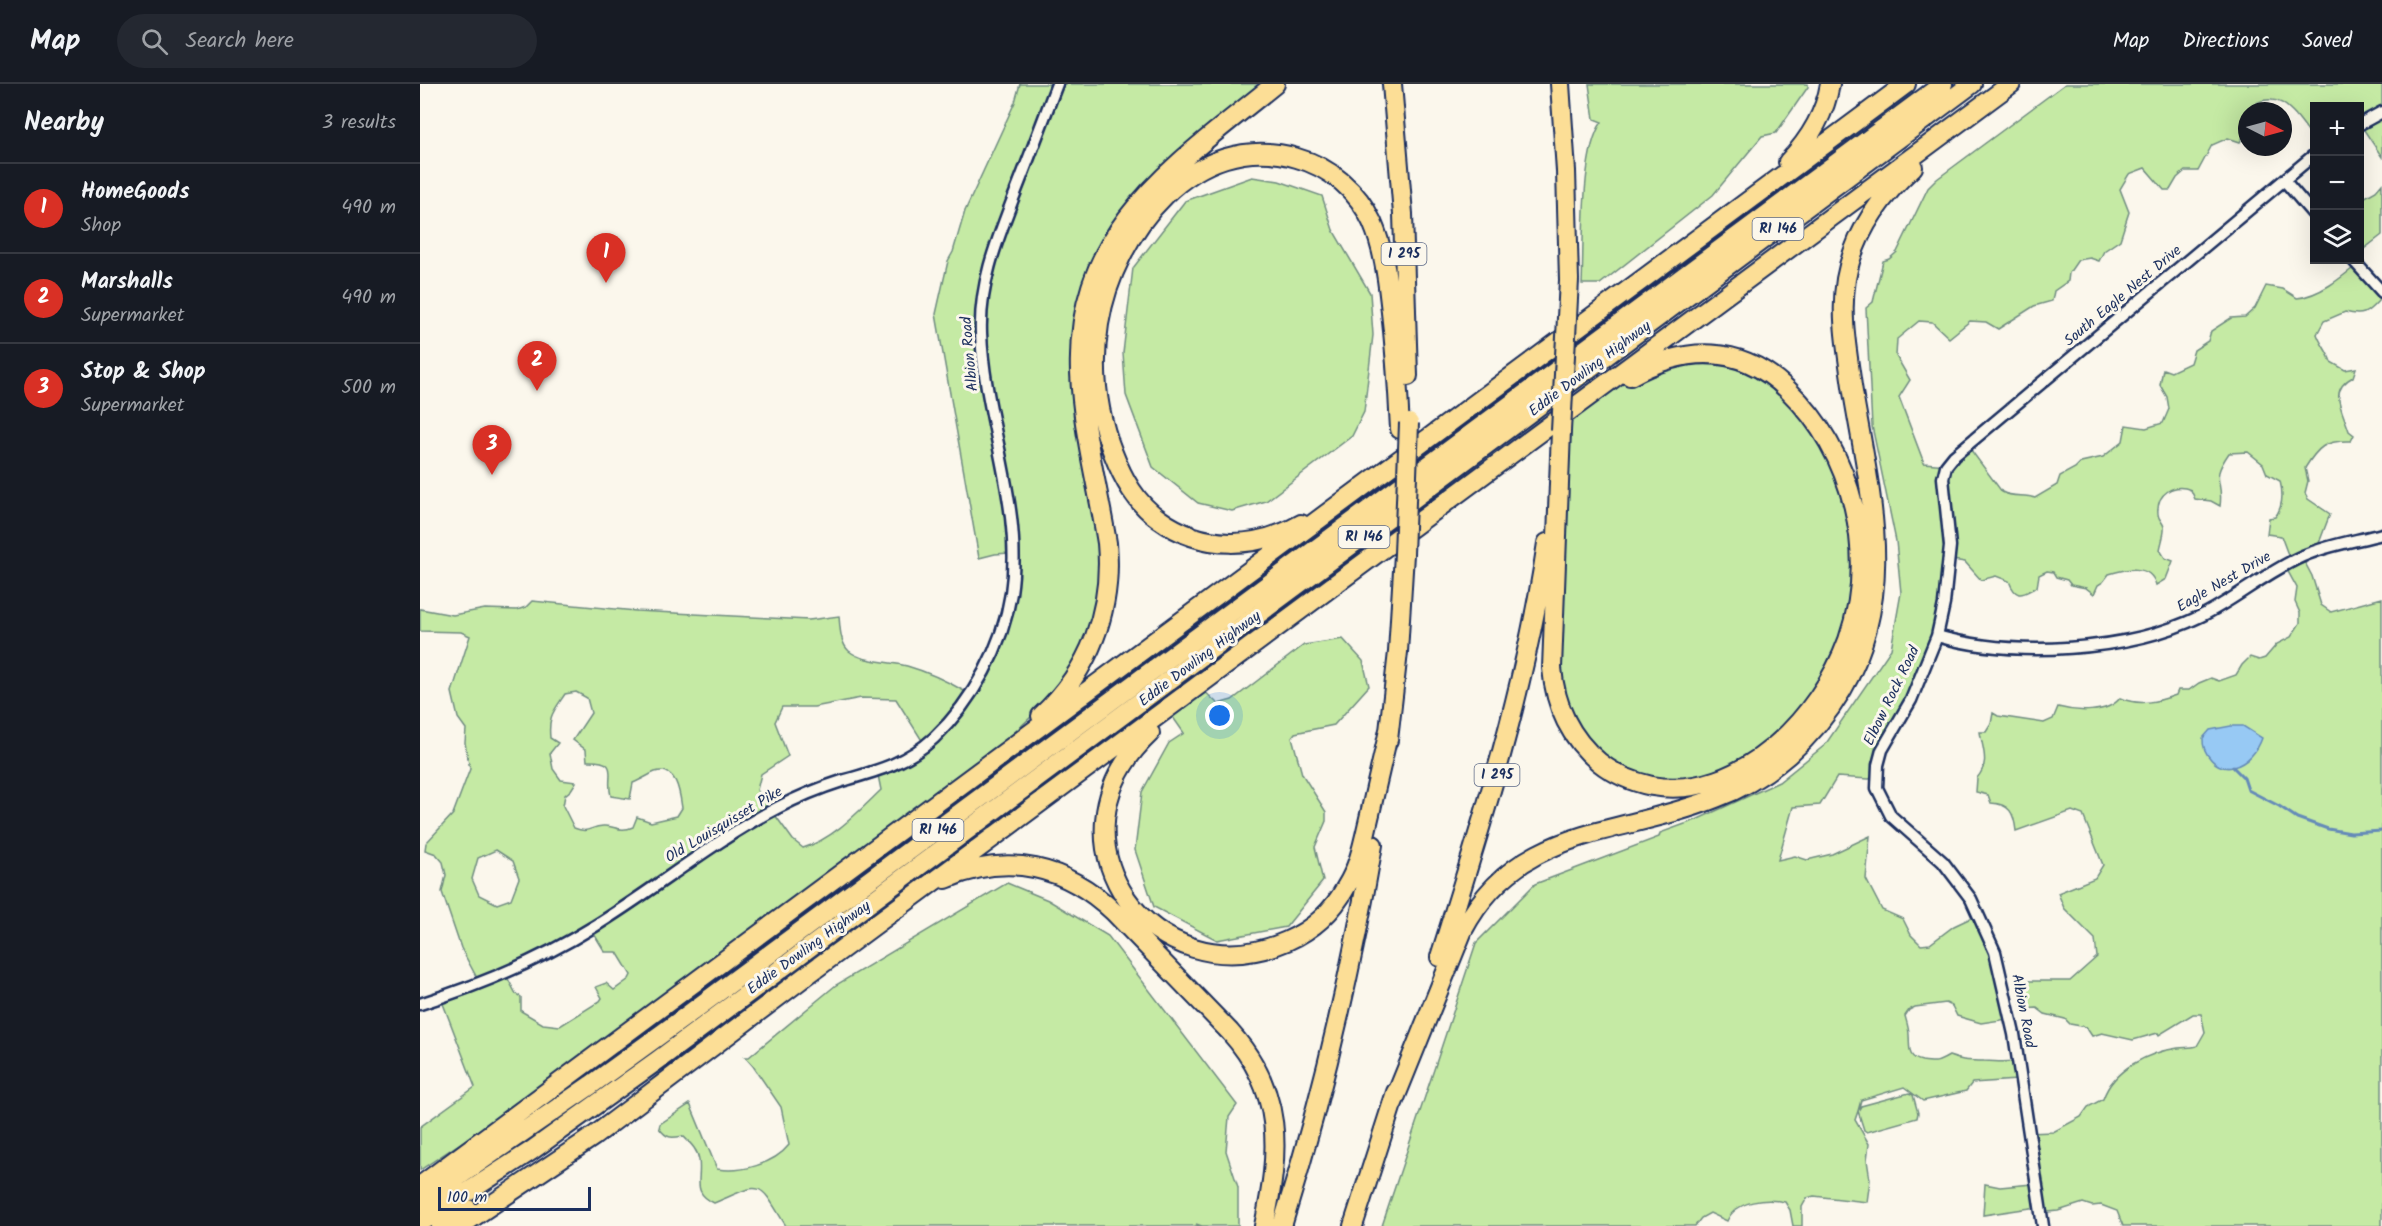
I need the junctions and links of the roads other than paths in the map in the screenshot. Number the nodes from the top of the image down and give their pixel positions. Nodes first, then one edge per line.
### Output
1 (1057, 84) edge
2 (1275, 84) edge
3 (1392, 84) edge
4 (1560, 84) edge
5 (1572, 84) edge
6 (1830, 84) edge
7 (1906, 84) edge
8 (1943, 84) edge
9 (1972, 84) edge
10 (2007, 87) edge
11 (2382, 112) edge
12 (2364, 122) edge
13 (2312, 156) edge
14 (2284, 180) junction
15 (2310, 210) edge
16 (1722, 221) junction
17 (2358, 264) edge
18 (1569, 280) junction
19 (2382, 292) edge
20 (1576, 405) junction
21 (1404, 426) junction
22 (1561, 436) junction
23 (1950, 460) joint
24 (1367, 485) junction
25 (2382, 534) edge
26 (1013, 560) joint
27 (1937, 636) junction
28 (1231, 662) junction
29 (1389, 730) junction
30 (945, 799) junction
31 (1906, 831) joint
32 (908, 901) junction
33 (420, 1004) edge
34 (633, 1029) junction
35 (654, 1089) junction
36 (1393, 1103) junction
37 (420, 1173) edge
38 (420, 1186) edge
39 (420, 1203) edge
40 (420, 1223) edge
41 (441, 1226) edge
42 (460, 1226) edge
43 (1264, 1226) edge
44 (1282, 1226) edge
45 (1353, 1226) edge
46 (2043, 1226) edge

1 - 26 street, Albion Road
2 - 30 highway
3 - 21 highway, I 295
4 - 18 highway, I 295
5 - 18 highway
6 - 16 highway
7 - 16 highway
8 - 39 highway, Eddie Dowling Highway / RI 146
9 - 40 highway, Eddie Dowling Highway / RI 146
10 - 20 highway
10 - 36 highway
11 - 12 street
13 - 14 street, South Eagle Nest Drive
14 - 15 street
14 - 23 street, South Eagle Nest Drive
16 - 24 highway
17 - 19 street
18 - 22 highway, I 295, bridge
20 - 22 highway
20 - 28 highway
21 - 24 highway
21 - 29 highway, I 295, bridge
22 - 36 highway, I 295
23 - 27 street, Elbow Rock Road
24 - 30 highway
25 - 27 street, Eagle Nest Drive
26 - 33 street, Old Louisquisset Pike
27 - 31 street, Elbow Rock Road
28 - 29 highway
28 - 32 highway
29 - 44 highway, I 295
30 - 34 highway
31 - 46 street, Albion Road
32 - 35 highway
32 - 43 highway
34 - 37 highway
34 - 38 highway
35 - 41 highway
35 - 42 highway
36 - 45 highway, I 295

